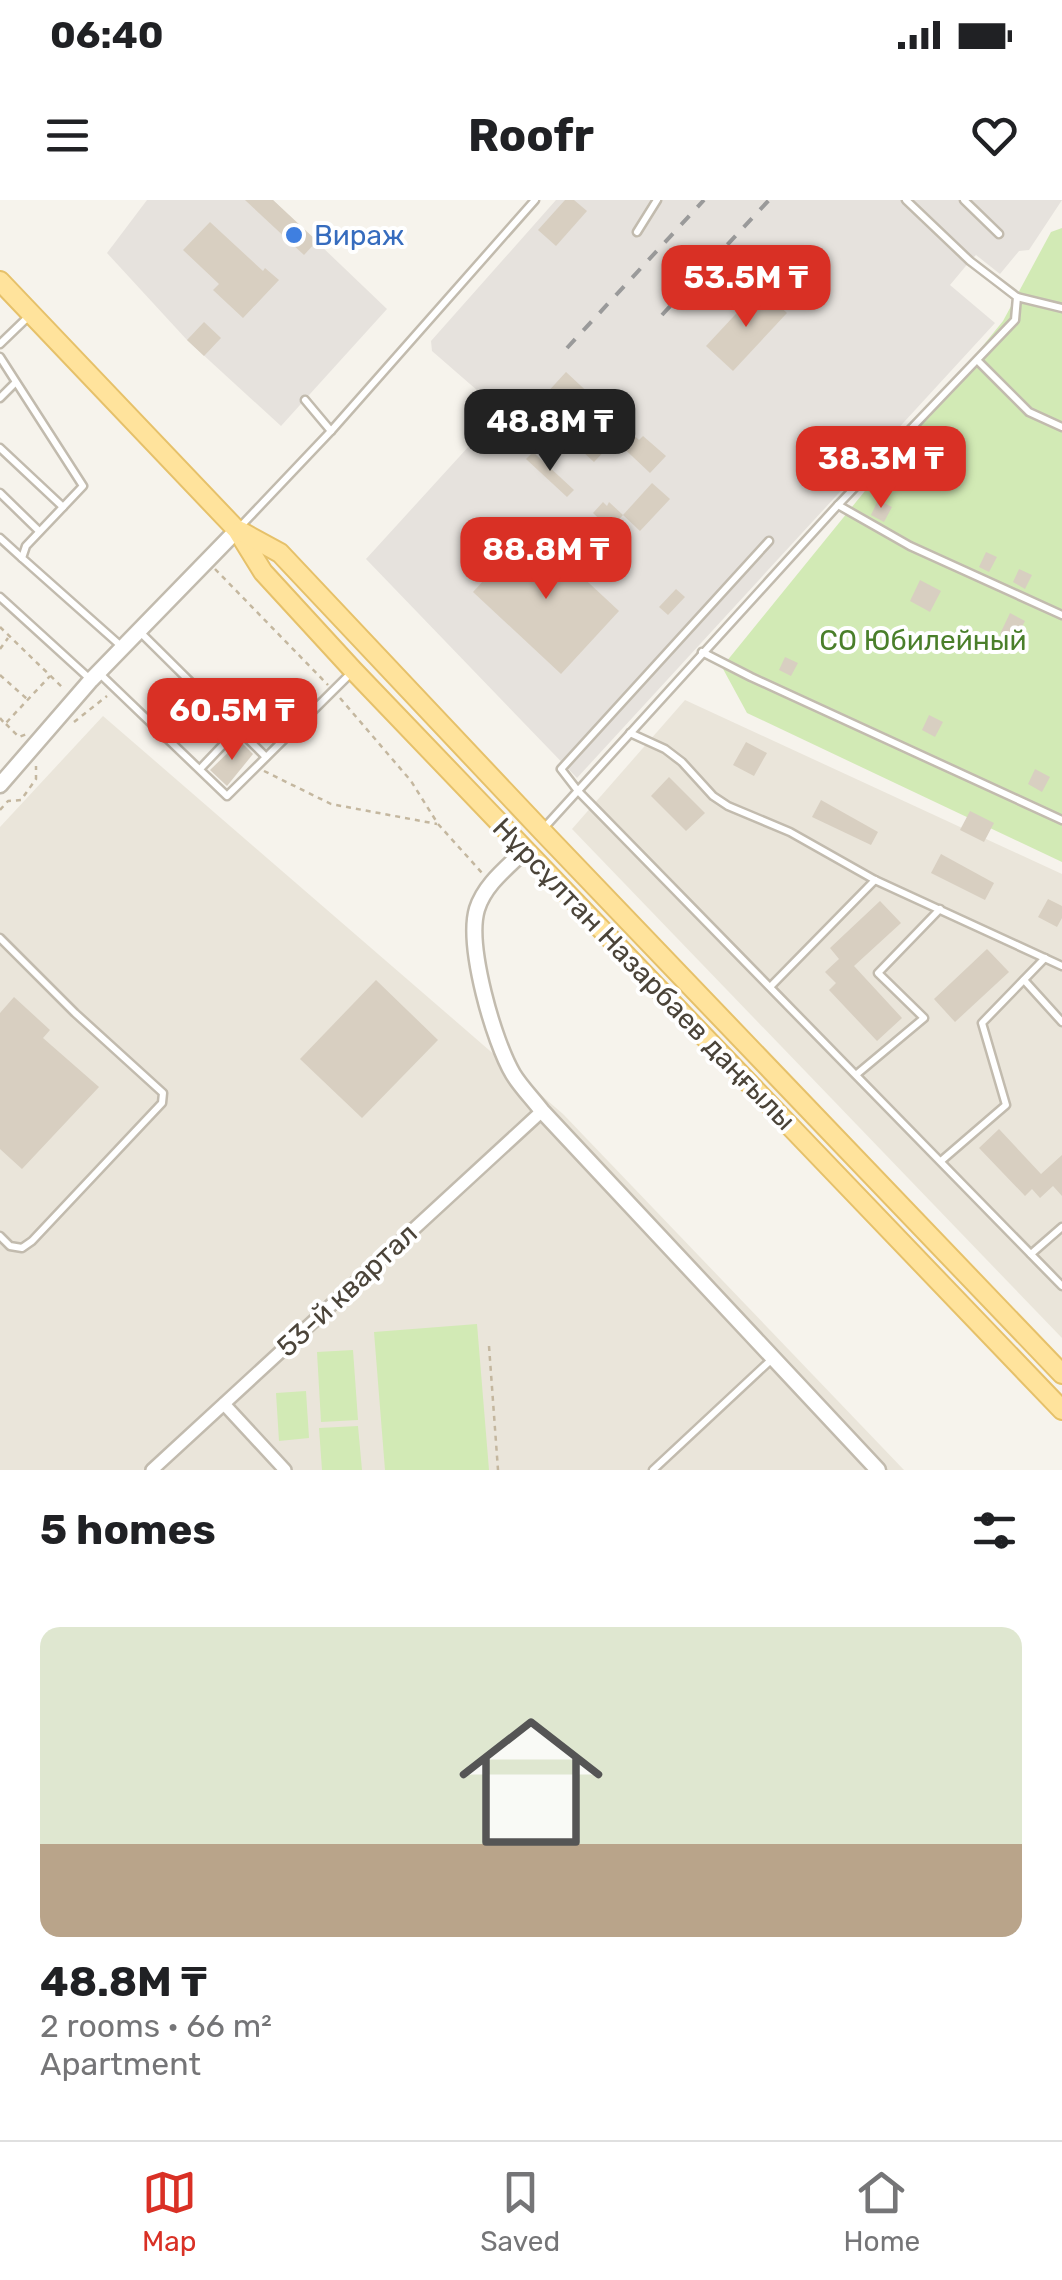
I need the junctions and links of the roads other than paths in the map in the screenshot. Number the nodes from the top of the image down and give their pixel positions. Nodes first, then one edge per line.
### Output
1 (536, 200) edge
2 (656, 200) edge
3 (906, 200) edge
4 (964, 200) edge
5 (636, 232) dead end
6 (1000, 234) dead end
7 (0, 281) edge
8 (1017, 297) junction
9 (1062, 308) edge
10 (30, 315) junction
11 (0, 344) edge
12 (0, 357) edge
13 (978, 361) junction
14 (16, 384) junction
15 (0, 398) edge
16 (305, 400) dead end
17 (1062, 427) edge
18 (331, 431) junction
19 (0, 448) edge
20 (0, 493) edge
21 (838, 505) junction
22 (64, 506) junction
23 (237, 530) junction
24 (39, 532) junction
25 (0, 538) edge
26 (769, 541) dead end
27 (22, 558) junction
28 (0, 597) edge
29 (1062, 614) edge
30 (138, 630) junction
31 (122, 647) junction
32 (702, 652) junction
33 (354, 670) junction
34 (95, 676) junction
35 (238, 729) junction
36 (630, 733) junction
37 (266, 756) junction
38 (200, 769) junction
39 (0, 785) edge
40 (578, 791) junction
41 (1062, 820) edge
42 (542, 832) junction
43 (526, 850) junction
44 (876, 880) junction
45 (940, 909) junction
46 (0, 938) edge
47 (1046, 958) junction
48 (1062, 966) edge
49 (1024, 980) junction
50 (770, 986) junction
51 (1062, 1022) edge
52 (857, 1074) junction
53 (542, 1111) junction
54 (941, 1161) junction
55 (1062, 1227) edge
56 (0, 1236) edge
57 (1031, 1254) junction
58 (1062, 1286) edge
59 (773, 1358) junction
60 (1062, 1374) edge
61 (224, 1404) junction
62 (1062, 1410) edge
63 (152, 1470) edge
64 (285, 1470) edge
65 (654, 1470) edge
66 (878, 1470) edge

1 - 18 lane
2 - 5 lane
3 - 8 lane
4 - 6 lane
7 - 10 main road, Нұрсұлтан Назарбаев даңғылы
8 - 9 lane
8 - 13 lane
10 - 11 lane
10 - 23 main road, Нұрсұлтан Назарбаев даңғылы
12 - 14 lane
13 - 17 lane
13 - 21 lane
14 - 15 lane
14 - 22 lane
16 - 18 lane
18 - 23 lane
19 - 22 lane
20 - 24 lane
21 - 29 lane
21 - 32 lane
22 - 24 lane
23 - 30 street
23 - 33 main road, Нұрсұлтан Назарбаев даңғылы
23 - 42 main road, Нұрсұлтан Назарбаев даңғылы
24 - 27 lane
25 - 27 lane
26 - 40 lane
27 - 31 lane
28 - 34 lane
30 - 31 street
30 - 35 lane
31 - 34 street
32 - 36 lane
32 - 41 lane
33 - 37 lane
33 - 43 main road, Нұрсұлтан Назарбаев даңғылы
34 - 38 lane
34 - 39 street
35 - 37 lane
35 - 38 lane
36 - 40 lane
36 - 44 lane
37 - 38 lane
40 - 42 lane
40 - 50 lane
42 - 43 main road
42 - 60 main road, Нұрсұлтан Назарбаев даңғылы
43 - 53 street
43 - 62 main road, Нұрсұлтан Назарбаев даңғылы
44 - 45 lane
44 - 50 lane
45 - 47 lane
45 - 52 lane
46 - 56 lane
47 - 48 lane
47 - 49 lane
49 - 51 lane
49 - 54 lane
50 - 52 lane
52 - 54 lane
53 - 59 street
53 - 61 street, 53-й квартал
54 - 57 lane
55 - 57 lane
57 - 58 lane
59 - 65 lane
59 - 66 street
61 - 63 street, 53-й квартал
61 - 64 street

